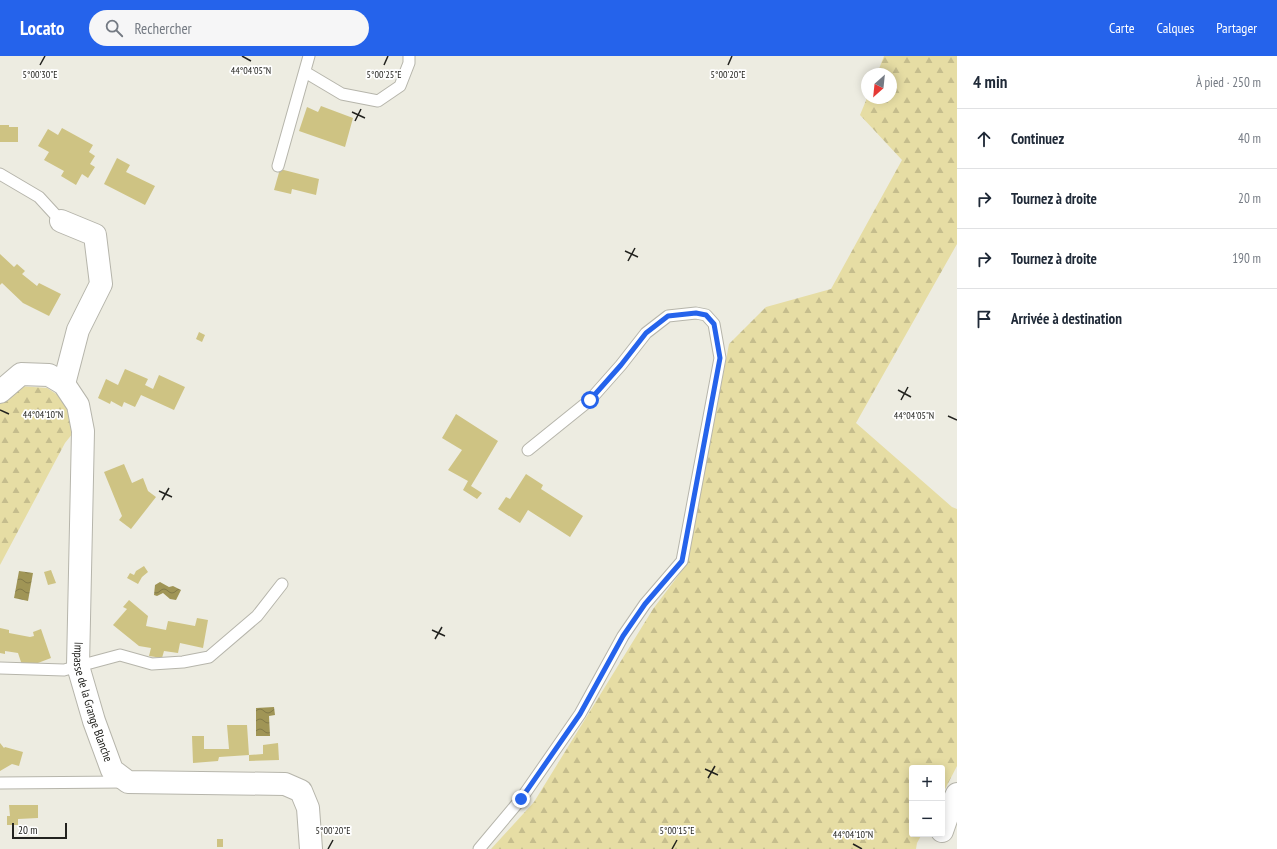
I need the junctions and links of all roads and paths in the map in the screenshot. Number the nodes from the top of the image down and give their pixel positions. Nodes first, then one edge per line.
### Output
1 (310, 56) edge
2 (409, 56) edge
3 (305, 72) junction
4 (278, 166) dead end
5 (0, 174) edge
6 (61, 221) joint
7 (64, 384) junction
8 (0, 392) edge
9 (528, 450) dead end
10 (282, 584) dead end
11 (78, 666) junction
12 (0, 668) edge
13 (128, 782) junction
14 (0, 783) edge
15 (957, 794) edge
16 (945, 822) edge
17 (940, 837) edge
18 (311, 849) edge
19 (479, 849) edge
20 (936, 849) edge

1 - 3 lane
2 - 3 lane
3 - 4 lane
5 - 6 lane
6 - 7 street
7 - 8 street, Impasse de la Grange Blanche
7 - 11 street, Impasse de la Grange Blanche
9 - 19 lane
10 - 11 lane
11 - 12 lane
11 - 13 street, Impasse de la Grange Blanche
13 - 14 lane
13 - 18 street
15 - 16 street
17 - 20 street

